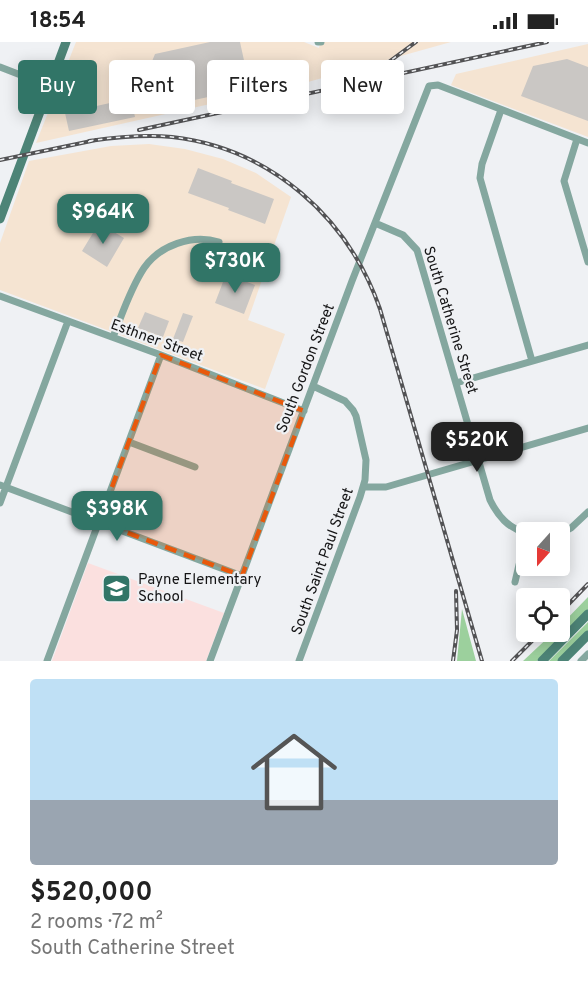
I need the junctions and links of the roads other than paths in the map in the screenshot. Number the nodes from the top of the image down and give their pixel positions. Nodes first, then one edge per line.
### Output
1 (66, 42) edge
2 (59, 60) edge
3 (0, 67) edge
4 (18, 74) edge
5 (501, 110) junction
6 (39, 114) edge
7 (577, 139) junction
8 (588, 143) edge
9 (0, 219) edge
10 (375, 223) junction
11 (219, 242) dead end
12 (588, 262) edge
13 (0, 296) edge
14 (68, 321) junction
15 (113, 337) junction
16 (588, 345) edge
17 (161, 355) junction
18 (532, 361) junction
19 (456, 383) junction
20 (313, 386) junction
21 (304, 411) junction
22 (588, 428) edge
23 (129, 442) junction
24 (478, 460) junction
25 (195, 467) dead end
26 (3, 486) edge
27 (363, 487) junction
28 (0, 503) edge
29 (588, 512) edge
30 (99, 522) junction
31 (516, 529) edge
32 (570, 529) edge
33 (242, 576) junction
34 (516, 576) edge
35 (515, 582) dead end
36 (588, 614) edge
37 (588, 635) edge
38 (588, 654) edge
39 (47, 661) edge
40 (210, 661) edge
41 (299, 661) edge
42 (542, 661) edge
43 (562, 661) edge
44 (581, 661) edge

1 - 2 main road
3 - 4 street
5 - 7 street
5 - 10 street, South Gordon Street
5 - 18 street
6 - 9 main road
7 - 8 street
7 - 12 street
10 - 19 street, South Catherine Street
10 - 20 street, South Gordon Street
11 - 15 street
13 - 14 street, Esthner Street
14 - 15 street, Esthner Street
14 - 26 street
15 - 17 street, Esthner Street
16 - 18 street
17 - 21 street, Esthner Street
17 - 23 street
18 - 19 street
19 - 24 street, South Catherine Street
20 - 21 street, South Gordon Street
20 - 27 street, South Saint Paul Street
21 - 33 street, South Gordon Street
22 - 24 street
23 - 25 street
23 - 30 street
24 - 27 street
24 - 31 street, South Catherine Street
26 - 28 street
26 - 30 street
27 - 41 street, South Saint Paul Street
29 - 32 street
30 - 33 street
30 - 39 street
33 - 40 street, South Gordon Street
34 - 35 street
36 - 42 main road
37 - 43 main road
38 - 44 street

